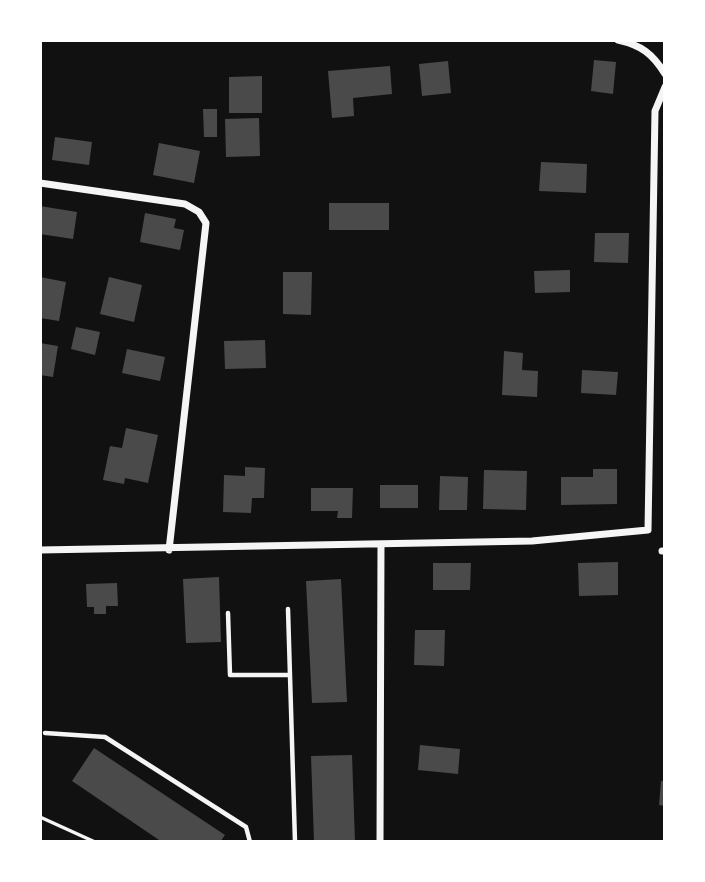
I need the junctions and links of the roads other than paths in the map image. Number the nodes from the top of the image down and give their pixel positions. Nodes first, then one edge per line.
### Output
1 (618, 40) edge
2 (665, 74) edge
3 (665, 87) edge
4 (40, 183) edge
5 (381, 545) junction
6 (40, 550) edge
7 (169, 550) junction
8 (288, 609) dead end
9 (228, 613) dead end
10 (290, 675) junction
11 (45, 733) dead end
12 (250, 842) edge
13 (295, 842) edge
14 (380, 842) edge

1 - 2 street
3 - 5 street
4 - 7 street
5 - 7 street
5 - 14 street
6 - 7 street
8 - 10 lane
9 - 10 lane
10 - 13 lane
11 - 12 lane

